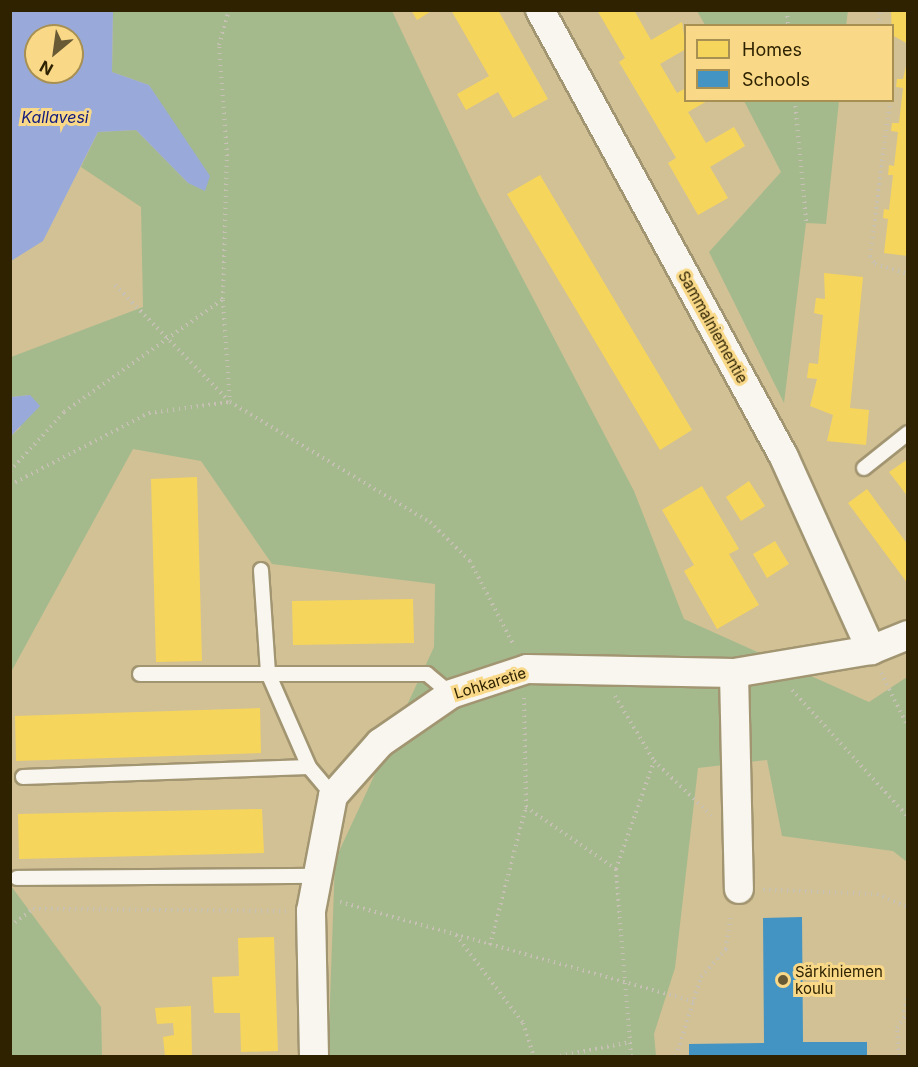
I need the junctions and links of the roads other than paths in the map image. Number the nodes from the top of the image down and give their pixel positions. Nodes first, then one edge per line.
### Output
1 (540, 10) edge
2 (908, 433) edge
3 (864, 468) dead end
4 (261, 570) dead end
5 (908, 635) edge
6 (871, 651) junction
7 (268, 673) junction
8 (734, 673) junction
9 (140, 674) dead end
10 (451, 694) junction
11 (309, 767) junction
12 (23, 777) dead end
13 (333, 796) junction
14 (17, 878) dead end
15 (739, 889) road end
16 (319, 895) junction
17 (314, 1056) edge

1 - 6 street, Sammalniementie
2 - 3 lane
4 - 7 lane
5 - 6 street, Lohkaretie
6 - 8 street, Lohkaretie
7 - 9 lane
7 - 10 lane
7 - 11 lane
8 - 10 street, Lohkaretie
8 - 15 street
10 - 13 street, Lohkaretie
11 - 12 lane
11 - 13 lane
13 - 16 street
14 - 16 lane
16 - 17 street

